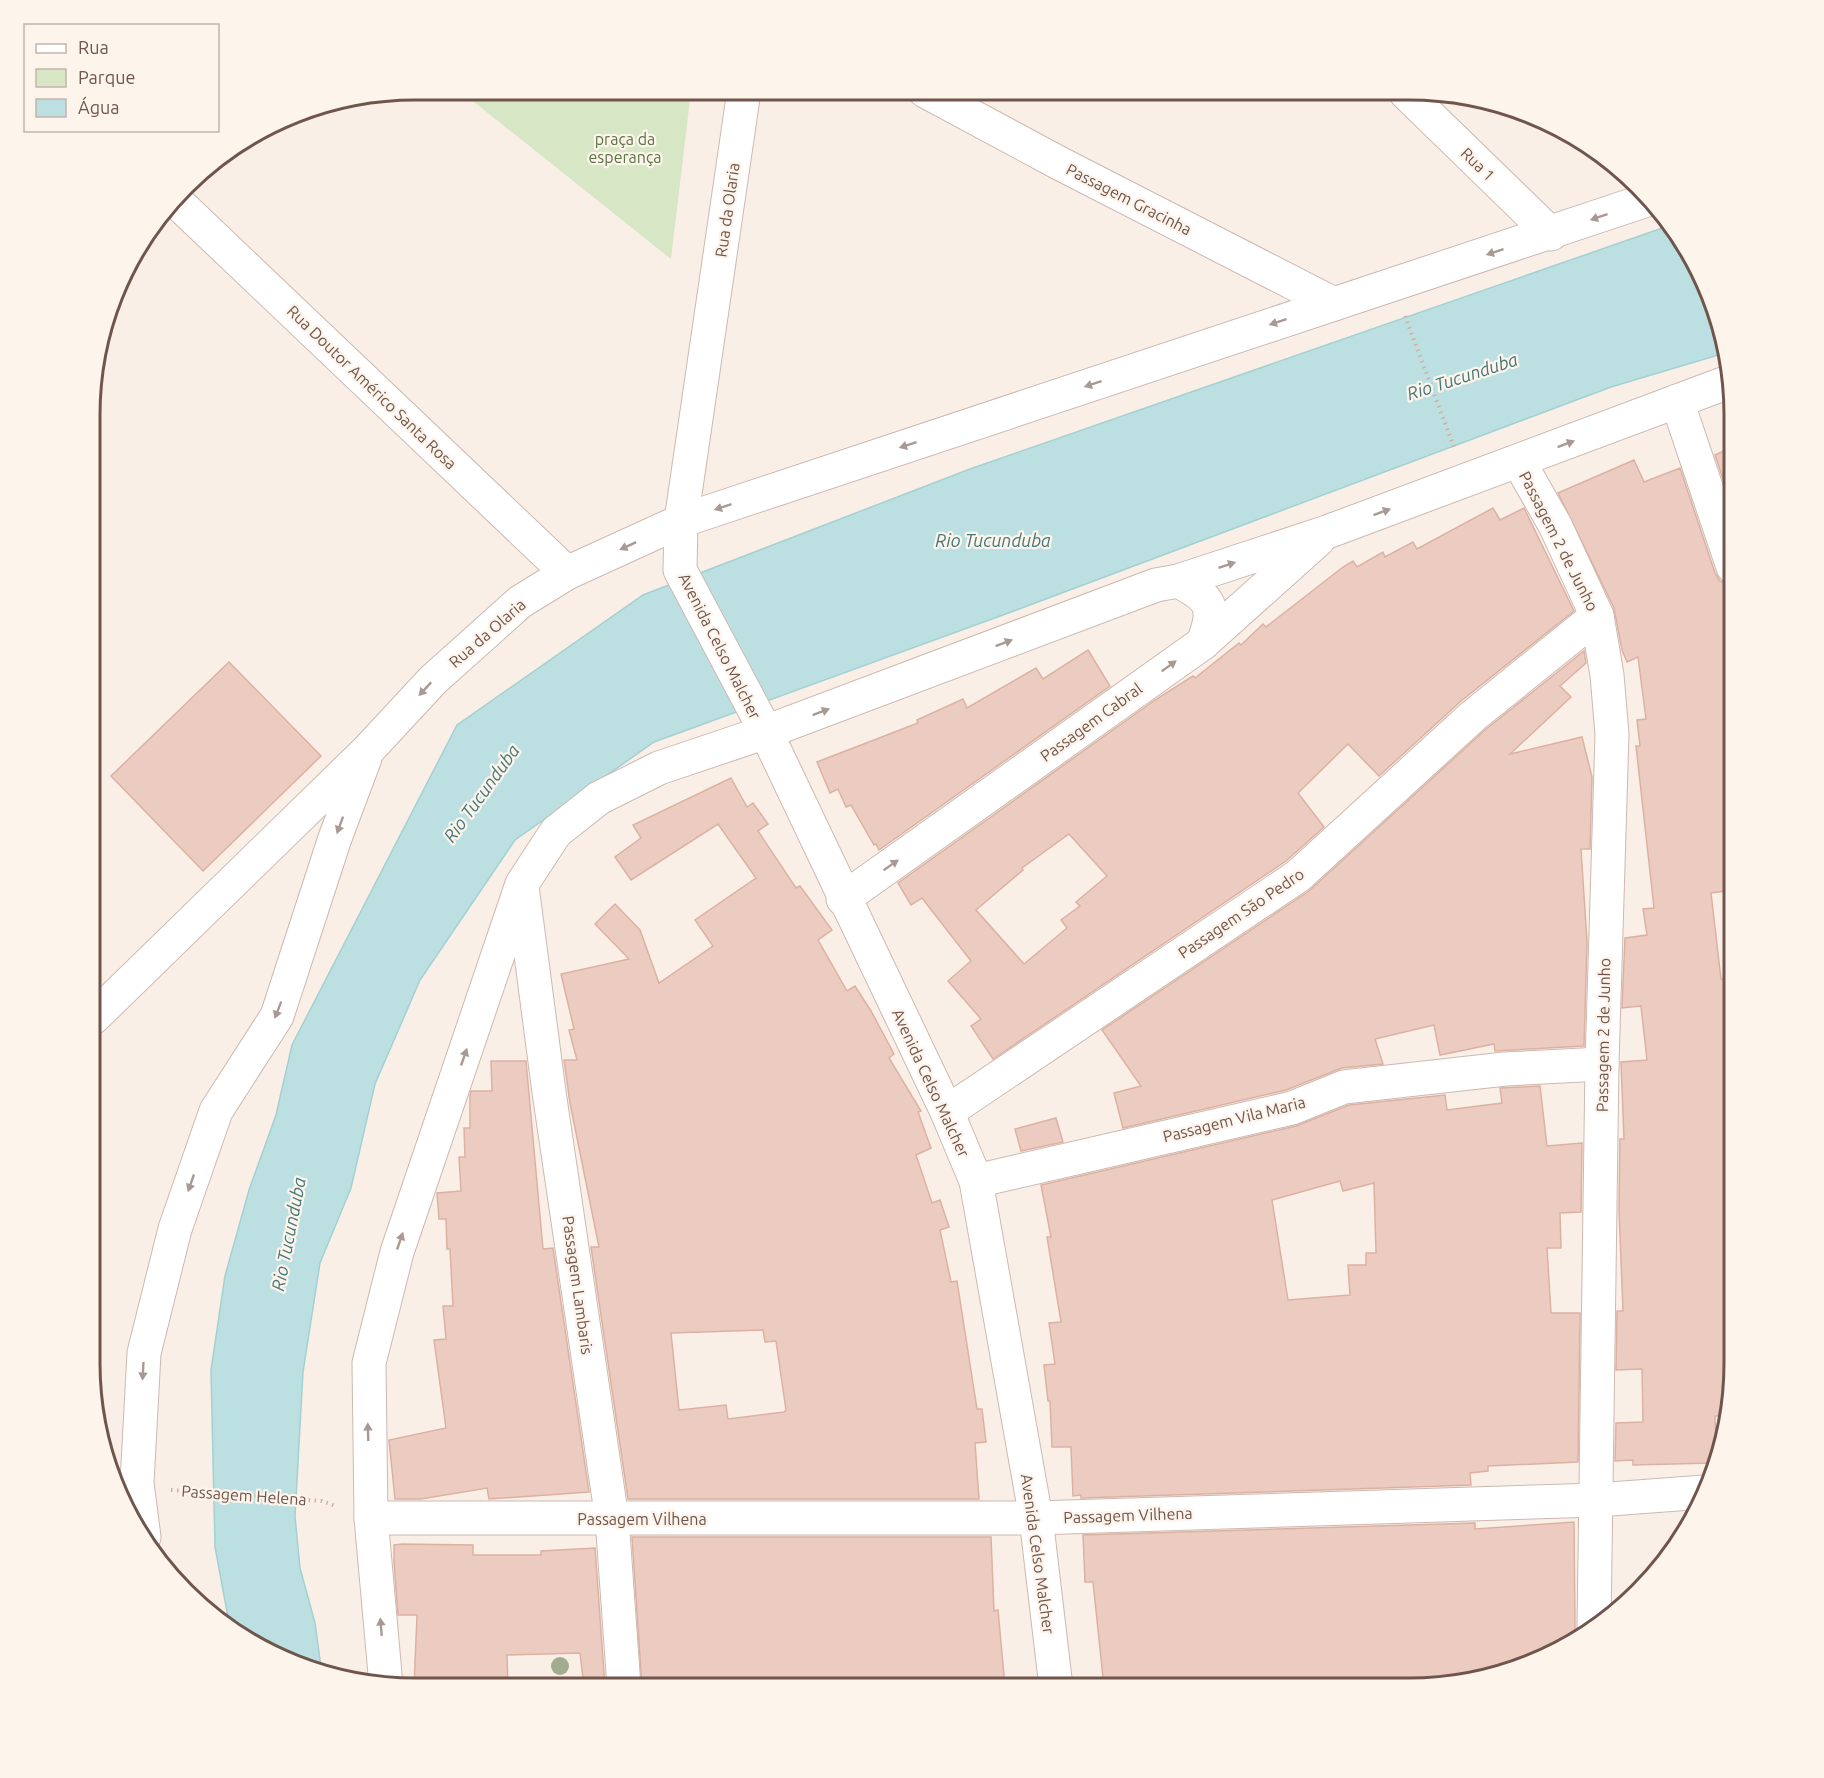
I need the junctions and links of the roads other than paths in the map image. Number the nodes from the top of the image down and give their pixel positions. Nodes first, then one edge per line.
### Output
1 (743, 101) edge
2 (944, 101) edge
3 (1414, 101) edge
4 (1640, 203) edge
5 (181, 206) edge
6 (1551, 234) junction
7 (1334, 304) junction
8 (1722, 384) edge
9 (1677, 401) junction
10 (1519, 462) junction
11 (1724, 520) edge
12 (681, 521) junction
13 (1328, 532) junction
14 (567, 573) junction
15 (1178, 581) junction
16 (1597, 616) junction
17 (1203, 643) junction
18 (761, 724) junction
19 (368, 750) junction
20 (522, 884) junction
21 (843, 899) junction
22 (100, 1011) edge
23 (1602, 1064) junction
24 (947, 1112) junction
25 (976, 1181) junction
26 (138, 1482) edge
27 (1695, 1493) edge
28 (1598, 1500) junction
29 (142, 1518) edge
30 (370, 1518) junction
31 (1035, 1518) junction
32 (612, 1519) junction
33 (1594, 1616) edge
34 (385, 1676) edge
35 (623, 1678) edge
36 (1055, 1678) edge

1 - 12 street, Rua da Olaria
2 - 7 street, Passagem Gracinha
3 - 6 street, Rua 1
4 -> 6 street
5 - 14 street, Rua Doutor Américo Santa Rosa
6 -> 7 street
7 -> 12 street
8 - 9 street
10 -> 9 street
9 - 11 street
13 -> 10 street
10 - 16 street, Passagem 2 de Junho
12 -> 14 street, Rua da Olaria
12 - 18 street, Avenida Celso Malcher
15 -> 13 street
13 - 17 street, Passagem Cabral
14 -> 19 street, Rua da Olaria
15 - 17 street
18 -> 15 street
16 - 23 street, Passagem 2 de Junho
16 - 24 street, Passagem São Pedro
21 -> 17 street, Passagem Cabral
18 - 20 street
18 - 21 street, Avenida Celso Malcher
19 - 22 street, Rua da Olaria
19 -> 26 street
30 -> 20 street
20 - 32 street, Passagem Lambaris
21 - 24 street, Avenida Celso Malcher
23 - 25 street, Passagem Vila Maria
23 - 28 street, Passagem 2 de Junho
24 - 25 street, Avenida Celso Malcher
25 - 31 street, Avenida Celso Malcher
26 - 29 street
27 - 28 street, Passagem Vilhena
28 - 31 street, Passagem Vilhena
28 - 33 street, Passagem 2 de Junho
30 - 32 street, Passagem Vilhena
34 -> 30 street
31 - 32 street, Passagem Vilhena
31 - 36 street, Avenida Celso Malcher
32 - 35 street, Passagem Lambaris

